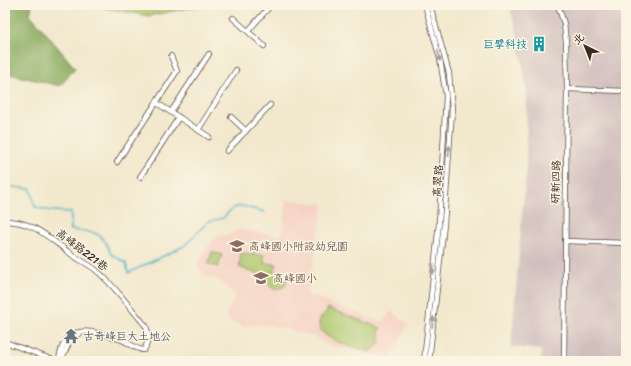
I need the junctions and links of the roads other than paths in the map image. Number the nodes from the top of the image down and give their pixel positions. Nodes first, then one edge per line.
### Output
1 (271, 5) edge
2 (425, 5) edge
3 (430, 5) edge
4 (558, 5) edge
5 (233, 18) dead end
6 (248, 31) junction
7 (264, 46) dead end
8 (209, 54) dead end
9 (172, 56) dead end
10 (236, 70) dead end
11 (567, 89) junction
12 (626, 91) edge
13 (157, 103) junction
14 (270, 105) dead end
15 (171, 112) junction
16 (178, 117) junction
17 (231, 117) dead end
18 (198, 130) junction
19 (246, 131) junction
20 (209, 137) dead end
21 (227, 151) dead end
22 (117, 162) dead end
23 (140, 177) dead end
24 (5, 221) edge
25 (565, 241) junction
26 (626, 244) edge
27 (5, 342) edge
28 (58, 361) edge
29 (424, 361) edge
30 (429, 361) edge
31 (564, 361) edge

1 - 6 street
2 -> 29 street, 高翠路
30 -> 3 street, 高翠路
4 - 11 street, 研新四路
5 - 6 street
6 - 7 street
8 - 15 street
9 - 13 street
10 - 18 street
11 - 12 street
11 - 25 street, 研新四路
13 - 15 street
13 - 22 street
14 - 19 street
15 - 16 street
16 - 18 street
16 - 23 street
17 - 19 street
18 - 20 street
19 - 21 street
24 - 28 street, 高峰路221巷
25 - 26 street
25 - 31 street, 研新四路
27 - 28 street

